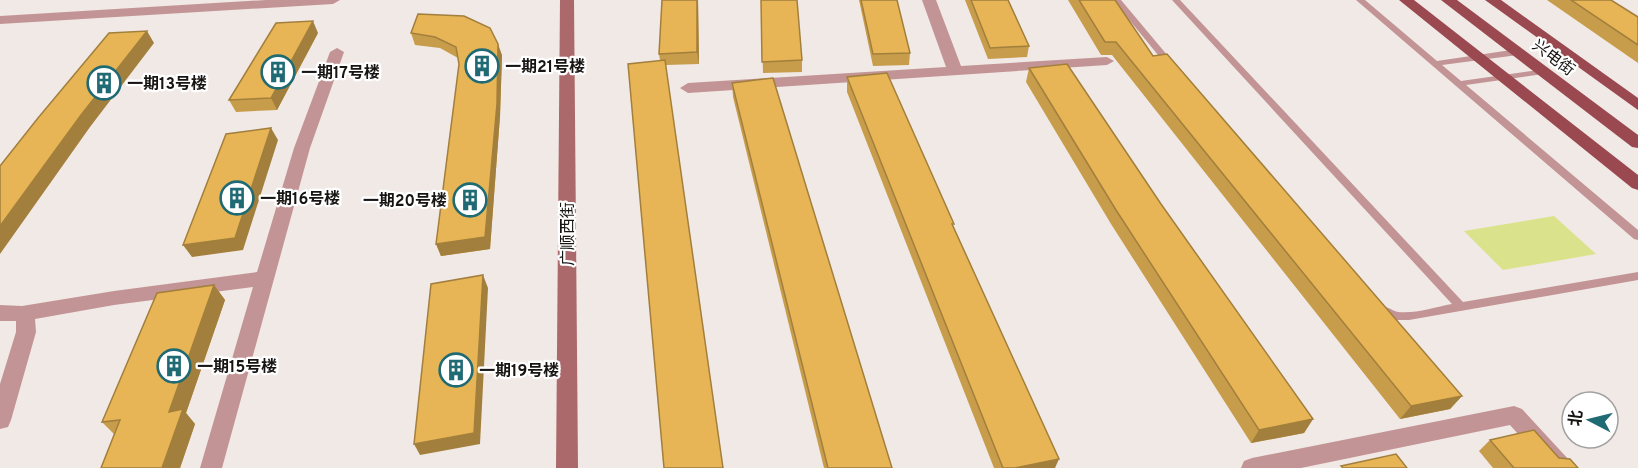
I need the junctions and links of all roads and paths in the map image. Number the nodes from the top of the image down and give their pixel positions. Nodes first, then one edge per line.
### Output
1 (333, 0) edge
2 (567, 0) edge
3 (929, 0) edge
4 (1117, 0) edge
5 (1176, 0) edge
6 (1360, 0) edge
7 (1406, 0) edge
8 (1448, 0) edge
9 (1492, 0) edge
10 (225, 3) edge
11 (0, 20) edge
12 (337, 52) dead end
13 (1518, 52) junction
14 (1479, 58) junction
15 (1107, 61) dead end
16 (1435, 64) junction
17 (955, 71) junction
18 (1543, 71) junction
19 (1178, 74) edge
20 (1503, 77) junction
21 (1458, 84) junction
22 (688, 88) dead end
23 (1638, 105) edge
24 (1638, 143) edge
25 (1638, 184) edge
26 (1638, 236) edge
27 (1638, 276) edge
28 (266, 278) junction
29 (1369, 303) edge
30 (1461, 307) junction
31 (0, 314) edge
32 (22, 314) junction
33 (0, 420) edge
34 (211, 468) edge
35 (567, 468) edge
36 (1252, 468) edge
37 (1562, 468) edge

1 - 10 street
2 - 35 main road, 广顺西街
3 - 17 street
4 - 19 lane
5 - 30 lane
6 - 16 lane
7 - 14 main road
8 - 13 main road, 兴电街
9 - 23 main road
10 - 11 street
12 - 28 street
13 - 14 lane
13 - 18 main road, 兴电街
14 - 16 lane
14 - 20 main road
15 - 17 street
16 - 21 lane
17 - 22 street
18 - 20 lane
18 - 24 main road, 兴电街
20 - 21 lane
20 - 25 main road
21 - 26 lane
27 - 30 lane
28 - 32 street
28 - 34 street
29 - 30 lane
31 - 32 street
32 - 33 street
36 - 37 street

